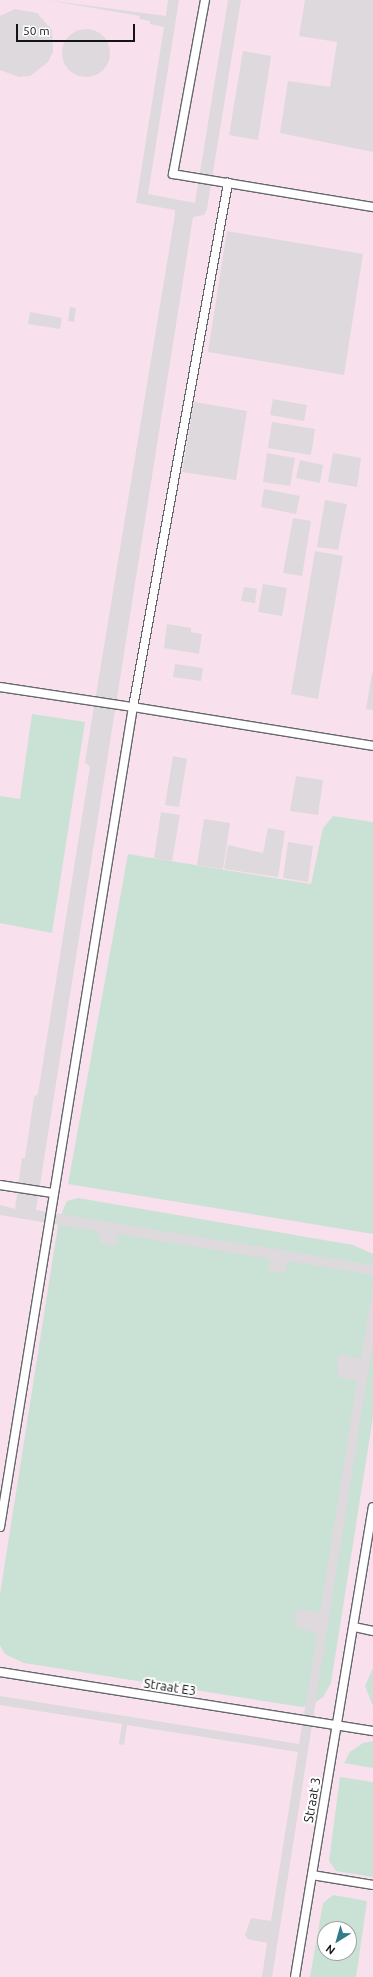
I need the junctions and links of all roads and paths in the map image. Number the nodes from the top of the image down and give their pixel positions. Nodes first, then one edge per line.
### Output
1 (205, 0) edge
2 (228, 184) junction
3 (373, 207) edge
4 (0, 687) edge
5 (133, 707) junction
6 (373, 746) edge
7 (0, 1185) edge
8 (52, 1193) junction
9 (373, 1507) edge
10 (0, 1527) edge
11 (354, 1627) junction
12 (373, 1631) edge
13 (0, 1672) edge
14 (337, 1725) junction
15 (373, 1731) edge
16 (312, 1875) junction
17 (373, 1885) edge
18 (295, 1977) edge

1 - 2 lane
2 - 3 lane
2 - 5 lane
4 - 5 lane
5 - 6 lane
5 - 8 lane
7 - 8 lane
8 - 10 lane
9 - 11 lane, Straat 3
11 - 12 lane
11 - 14 lane, Straat 3
13 - 14 lane, Straat E3
14 - 15 lane, Straat E3
14 - 16 lane, Straat 3
16 - 17 lane
16 - 18 lane, Straat 3

